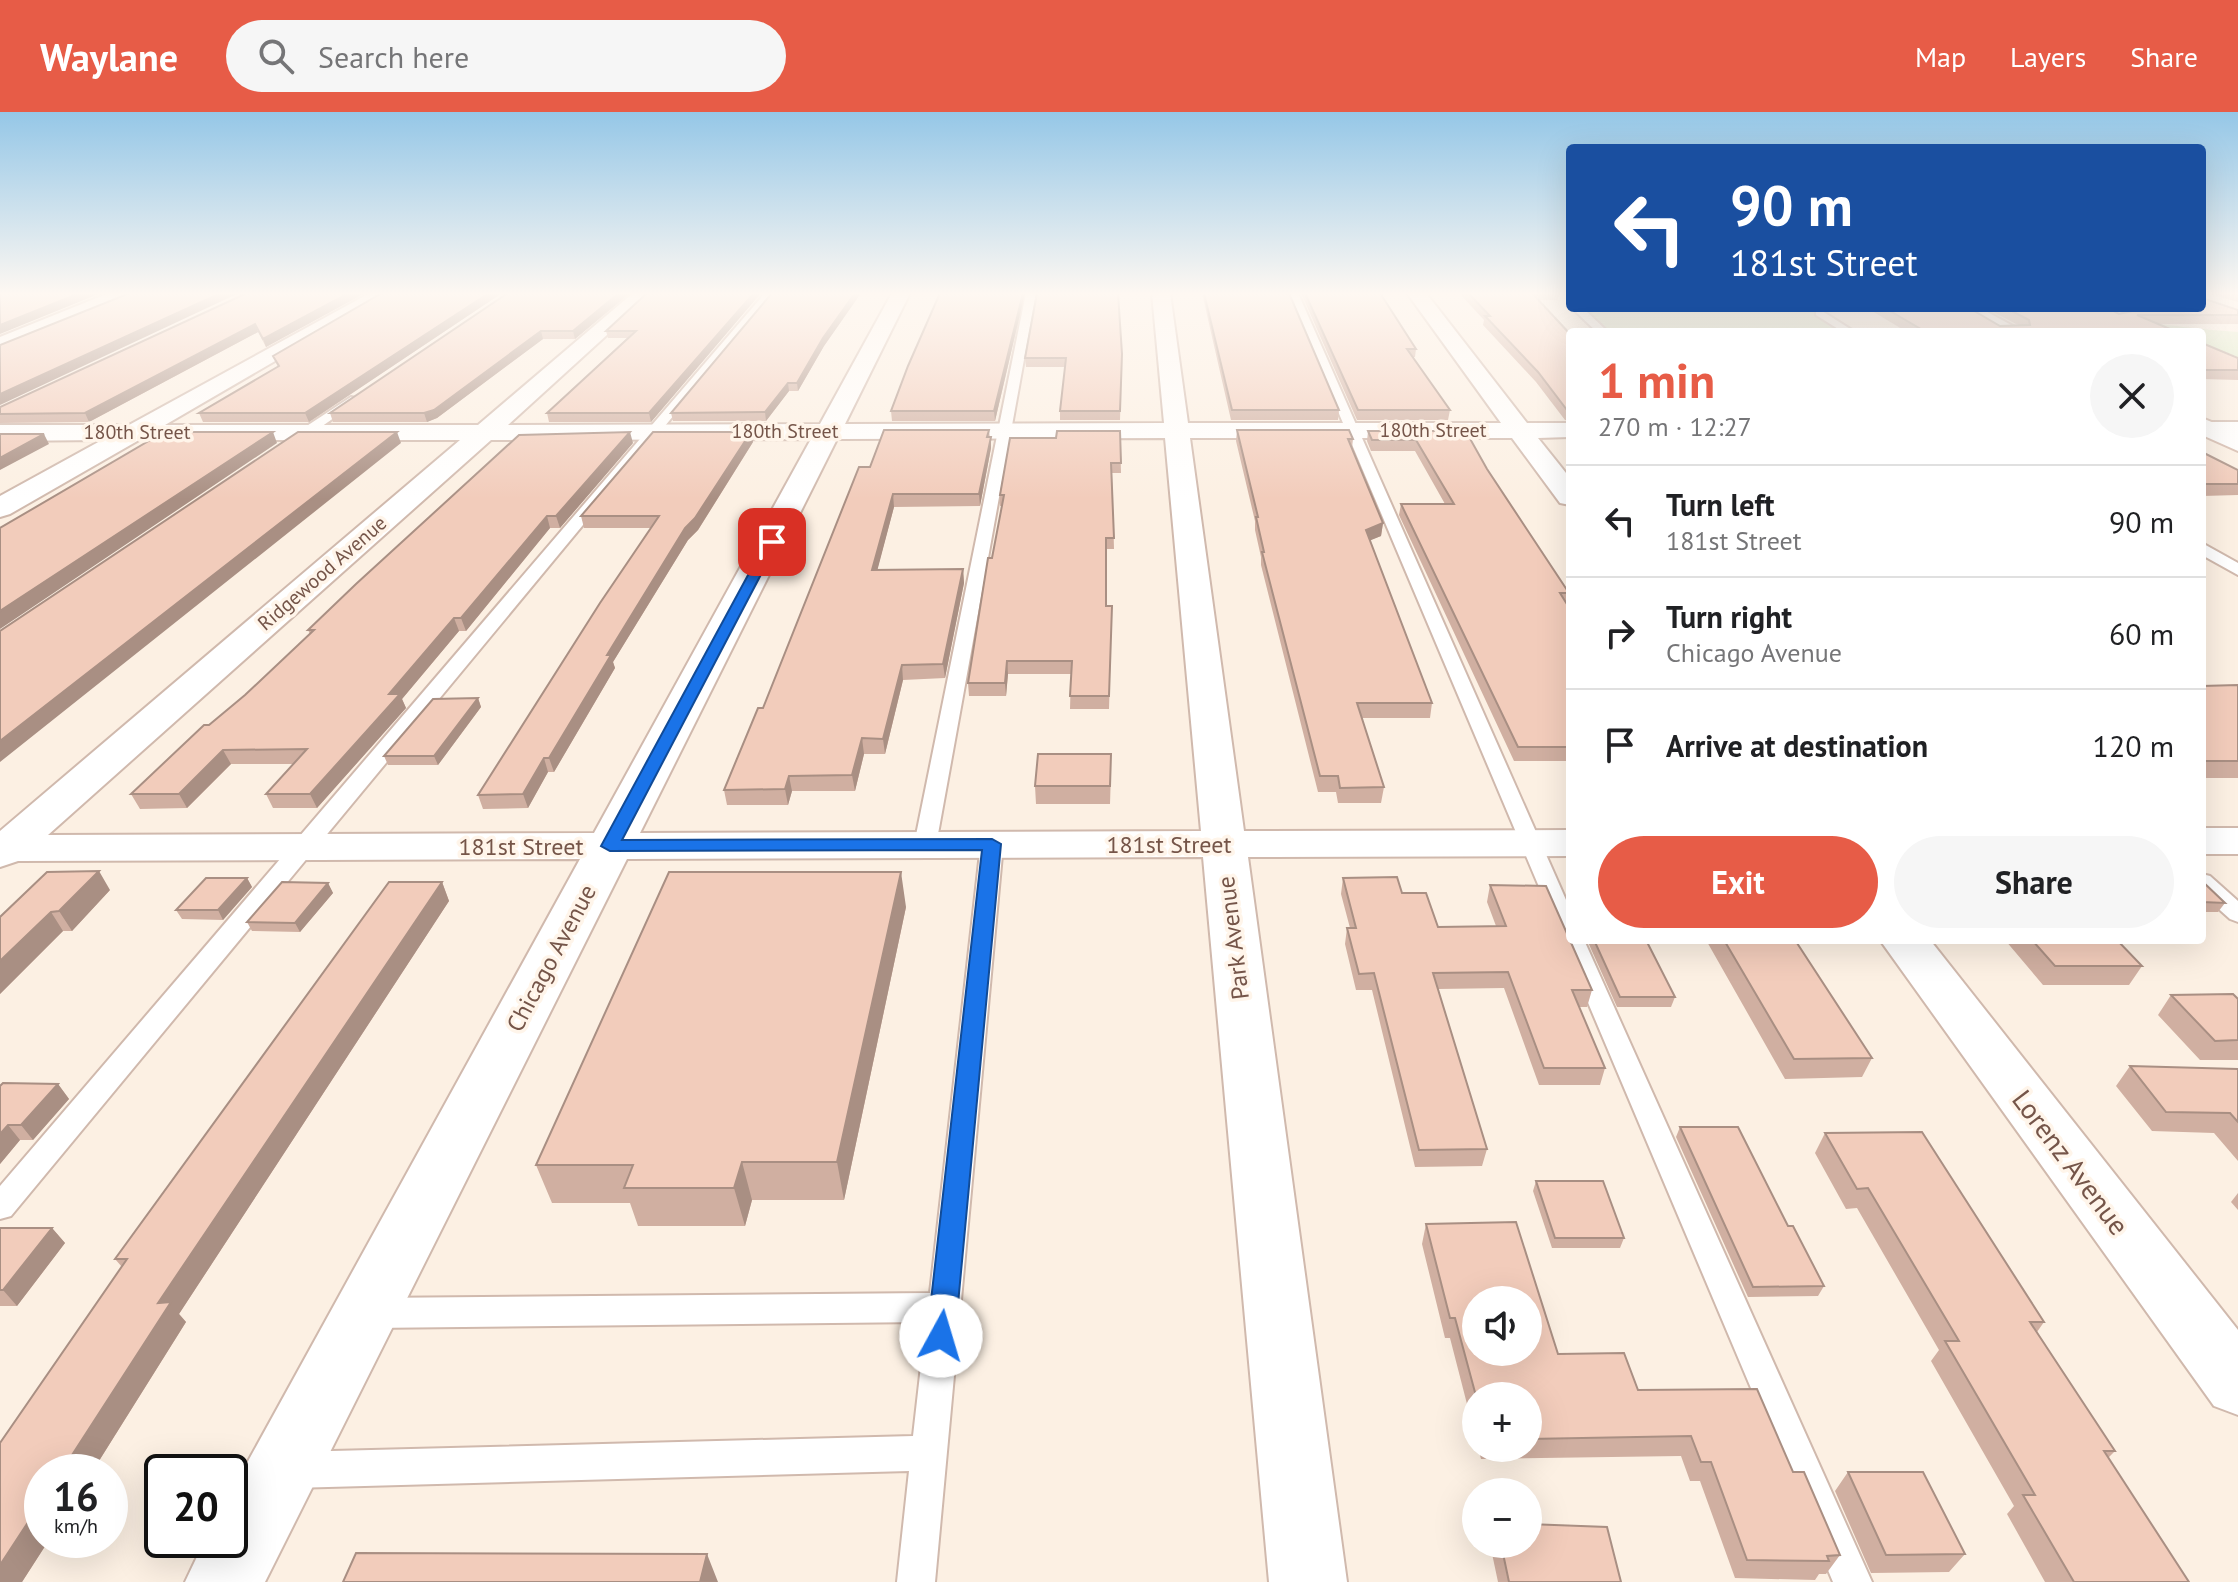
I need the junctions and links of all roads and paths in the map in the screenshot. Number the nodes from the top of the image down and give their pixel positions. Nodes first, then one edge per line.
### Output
1 (261, 362) edge
2 (565, 362) edge
3 (712, 362) edge
4 (866, 362) edge
5 (1017, 362) edge
6 (1168, 362) edge
7 (1323, 362) edge
8 (1468, 362) edge
9 (370, 389) edge
10 (2206, 427) edge
11 (2206, 427) edge
12 (2238, 429) edge
13 (1353, 430) junction
14 (1520, 430) junction
15 (1566, 430) edge
16 (653, 431) junction
17 (831, 431) junction
18 (1002, 431) junction
19 (1175, 431) junction
20 (135, 432) junction
21 (306, 432) junction
22 (483, 432) junction
23 (0, 433) edge
24 (2238, 443) edge
25 (280, 450) edge
26 (1566, 492) edge
27 (0, 508) edge
28 (2206, 550) edge
29 (2238, 570) edge
30 (2206, 841) edge
31 (2238, 841) edge
32 (1550, 843) edge
33 (992, 844) junction
34 (1221, 844) junction
35 (925, 845) junction
36 (610, 846) junction
37 (305, 847) junction
38 (2, 850) edge
39 (2206, 885) edge
40 (2238, 914) edge
41 (1566, 915) edge
42 (1574, 944) edge
43 (1907, 944) edge
44 (0, 1207) edge
45 (944, 1307) junction
46 (365, 1313) junction
47 (2238, 1383) edge
48 (929, 1453) junction
49 (283, 1470) junction
50 (224, 1582) edge
51 (916, 1582) edge
52 (1308, 1582) edge
53 (1853, 1582) edge

1 - 20 street
2 - 22 street, Ridgewood Avenue
3 - 16 lane
4 - 17 street, Chicago Avenue
5 - 18 lane
6 - 19 street, Park Avenue
7 - 13 lane
8 - 14 street
9 - 21 lane
10 - 12 street
11 - 24 street
13 - 14 street, 180th Street
13 - 19 street, 180th Street
13 - 32 lane
14 - 15 street, 180th Street
14 - 26 street
16 - 17 street, 180th Street
16 - 22 street, 180th Street
16 - 37 lane
17 - 18 street, 180th Street
17 - 36 street, Chicago Avenue
18 - 19 street, 180th Street
18 - 35 lane
19 - 34 street, Park Avenue
20 - 21 street, 180th Street
20 - 23 street, 180th Street
20 - 27 street
21 - 22 street, 180th Street
21 - 25 lane
22 - 38 street, Ridgewood Avenue
28 - 29 lane
30 - 31 street
32 - 34 street, 181st Street
32 - 41 lane
33 - 34 street, 181st Street
33 - 35 street, 181st Street
33 - 45 lane
34 - 52 street, Park Avenue
35 - 36 street, 181st Street
36 - 37 street, 181st Street
36 - 46 street, Chicago Avenue
37 - 38 street, 181st Street
37 - 44 lane
39 - 40 lane
42 - 53 lane
43 - 47 street, Lorenz Avenue
45 - 46 lane
45 - 48 lane
46 - 49 street, Chicago Avenue
48 - 49 lane
48 - 51 lane
49 - 50 street, Chicago Avenue

